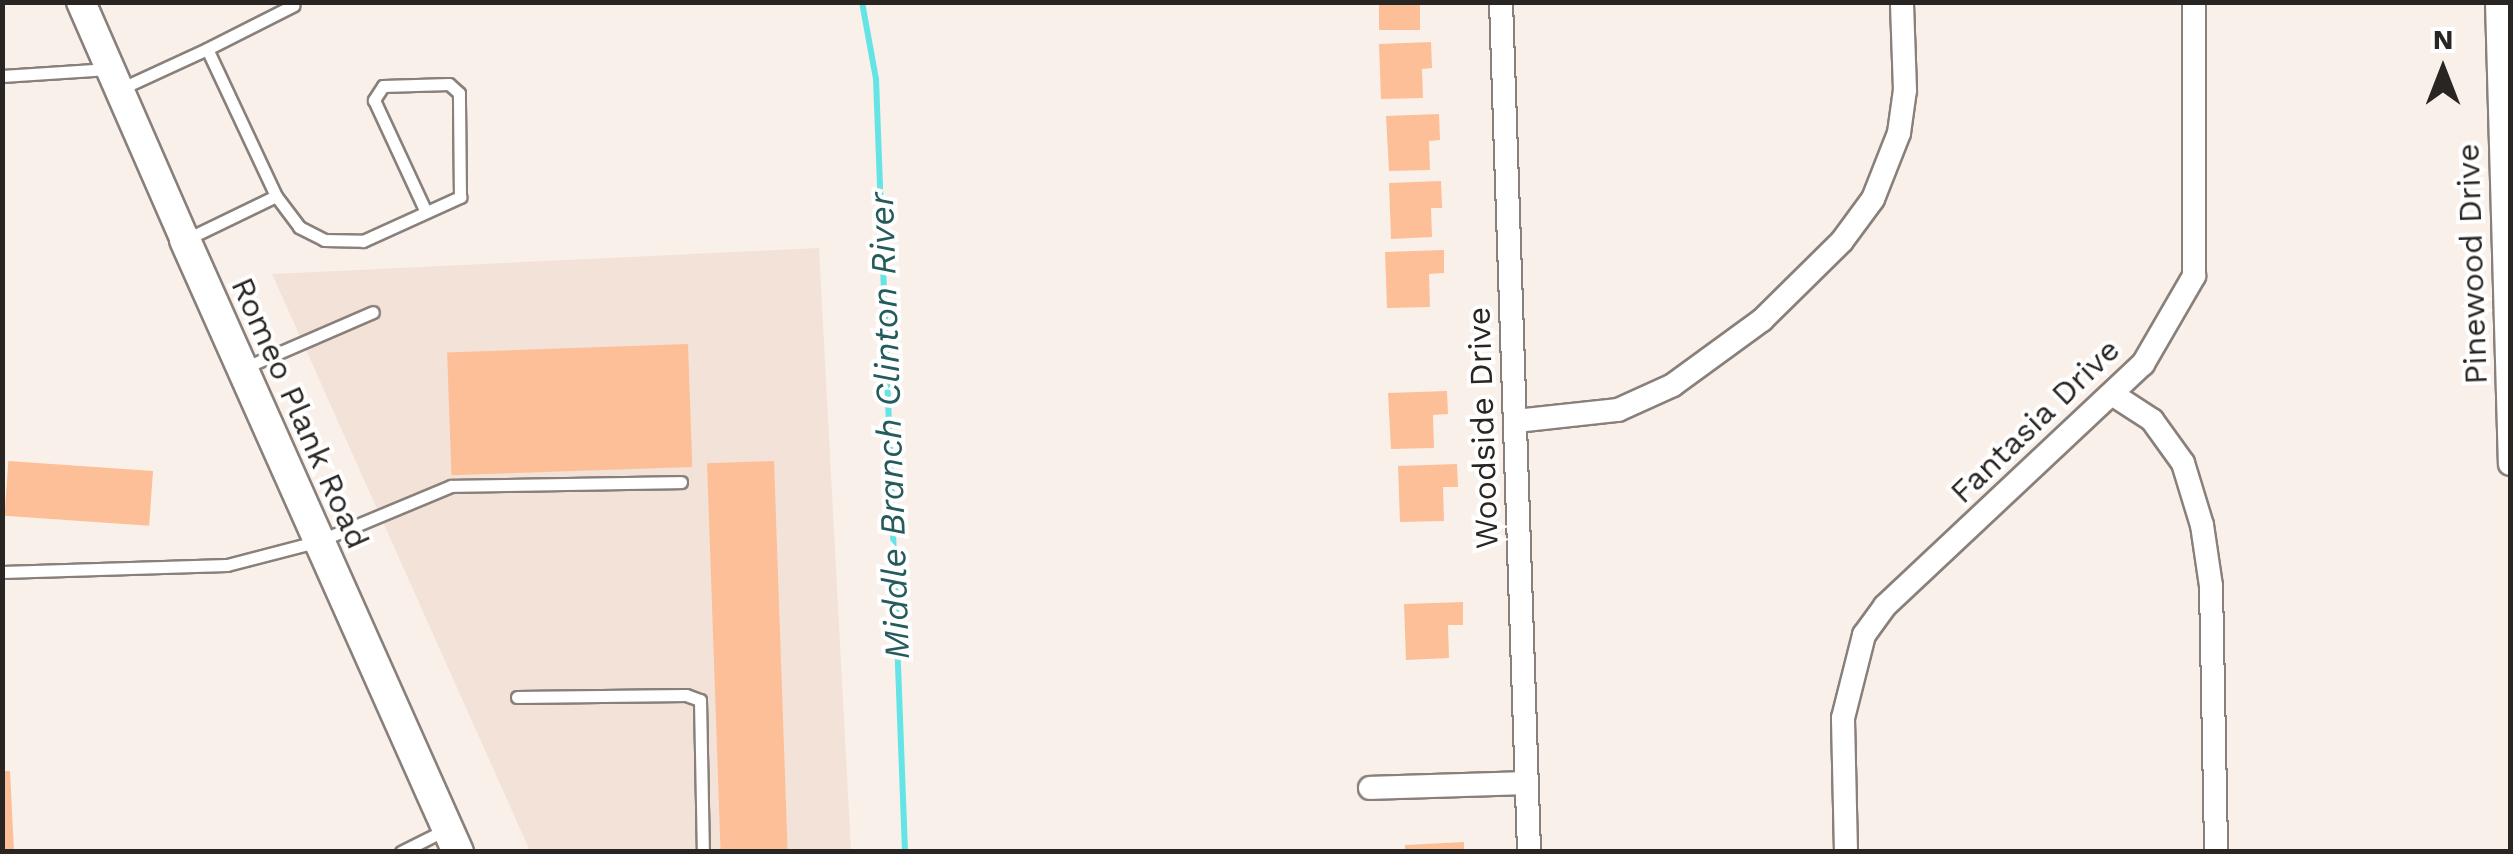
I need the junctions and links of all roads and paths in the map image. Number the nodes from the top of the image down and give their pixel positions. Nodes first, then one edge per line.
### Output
1 (81, 2) edge
2 (1501, 2) edge
3 (1902, 2) edge
4 (2194, 2) edge
5 (2497, 2) edge
6 (294, 5) dead end
7 (206, 49) junction
8 (2, 76) edge
9 (114, 79) junction
10 (276, 196) junction
11 (426, 212) junction
12 (185, 240) junction
13 (374, 312) dead end
14 (242, 369) junction
15 (2112, 394) junction
16 (1516, 421) junction
17 (2510, 464) edge
18 (681, 482) dead end
19 (319, 541) junction
20 (2, 572) edge
21 (518, 697) dead end
22 (1525, 783) junction
23 (1370, 788) dead end
24 (453, 840) edge
25 (401, 852) edge
26 (704, 852) edge
27 (1529, 852) edge
28 (1846, 852) edge
29 (2216, 852) edge

1 - 9 street, Romeo Plank Road
2 - 16 street, Woodside Drive
3 - 16 street
4 - 15 street, Fantasia Drive
5 - 17 street, Pinewood Drive
6 - 7 lane
7 - 9 lane
7 - 10 lane
8 - 9 lane
9 - 12 street, Romeo Plank Road
10 - 11 lane
10 - 12 lane
11 - 11 lane
12 - 14 main road, Romeo Plank Road
13 - 14 lane
14 - 19 main road, Romeo Plank Road
15 - 28 street, Fantasia Drive
15 - 29 street
16 - 22 street, Woodside Drive
18 - 19 lane
19 - 20 lane
19 - 24 main road, Romeo Plank Road
21 - 26 lane
22 - 23 street
22 - 27 street, Woodside Drive
24 - 25 lane

